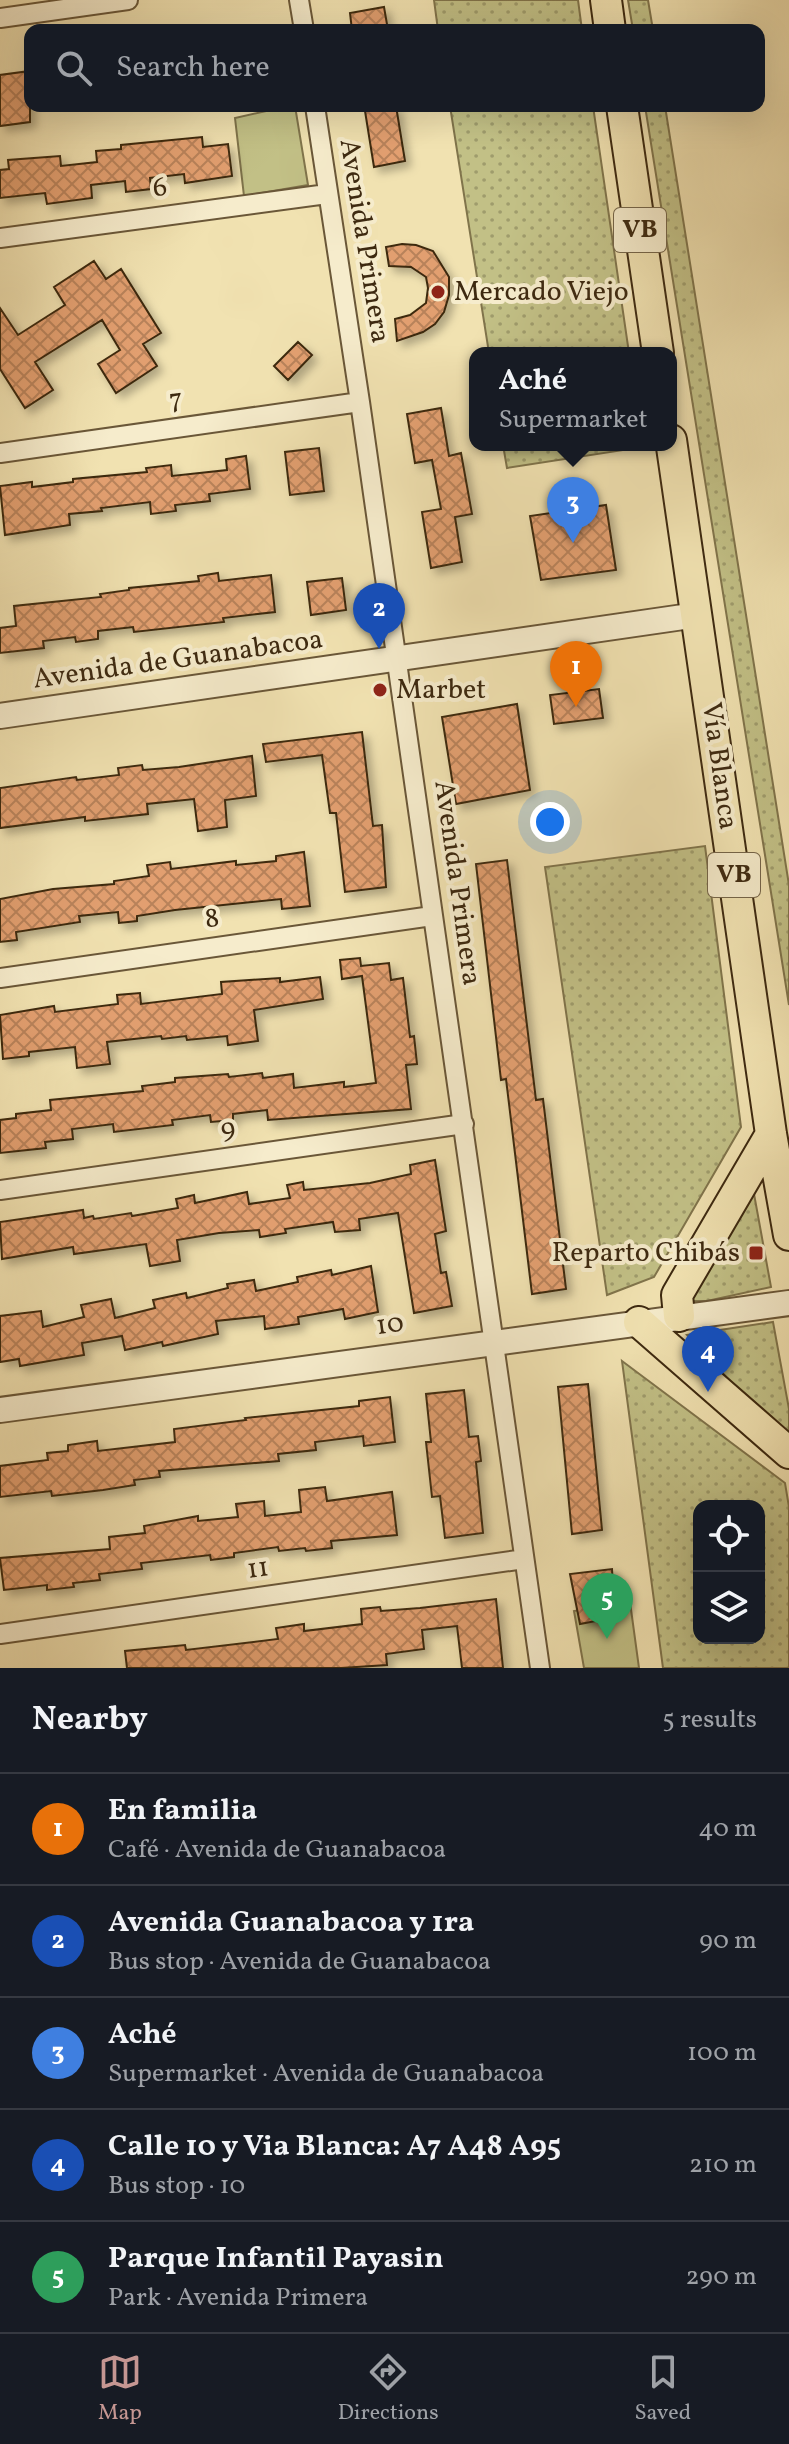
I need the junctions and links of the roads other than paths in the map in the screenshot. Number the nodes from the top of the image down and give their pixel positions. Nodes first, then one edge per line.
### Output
1 (128, 0) edge
2 (299, 0) edge
3 (606, 0) edge
4 (0, 18) edge
5 (303, 24) edge
6 (609, 24) edge
7 (316, 112) edge
8 (623, 112) edge
9 (327, 194) junction
10 (0, 238) edge
11 (657, 347) edge
12 (360, 402) junction
13 (673, 451) edge
14 (0, 453) edge
15 (697, 615) junction
16 (397, 659) junction
17 (0, 716) edge
18 (432, 916) junction
19 (0, 978) edge
20 (464, 1124) junction
21 (771, 1134) junction
22 (0, 1190) edge
23 (789, 1235) edge
24 (789, 1303) edge
25 (679, 1316) junction
26 (639, 1322) junction
27 (493, 1341) junction
28 (0, 1410) edge
29 (789, 1453) edge
30 (524, 1559) junction
31 (0, 1634) edge
32 (540, 1668) edge

1 - 4 street
2 - 5 street
3 - 6 main road
7 - 9 street, Avenida Primera
8 - 11 main road, VB
9 - 10 street, 6
9 - 12 street, Avenida Primera
12 - 14 street, 7
12 - 16 street, Avenida Primera
13 - 15 main road, Vía Blanca / VB
15 - 16 street, Avenida de Guanabacoa
15 - 21 main road, Vía Blanca / VB
16 - 17 street, Avenida de Guanabacoa
16 - 18 street, Avenida Primera
18 - 19 street, 8
18 - 20 street, Avenida Primera
20 - 22 street, 9
20 - 27 street, Avenida Primera
21 - 23 main road, Vía Blanca / VB
21 - 25 main road
24 - 25 street, 10
25 - 26 street, 10
26 - 27 street, 10
26 - 29 main road
27 - 28 street, 10
27 - 30 street, Avenida Primera
30 - 31 street, 11
30 - 32 street, Avenida Primera

